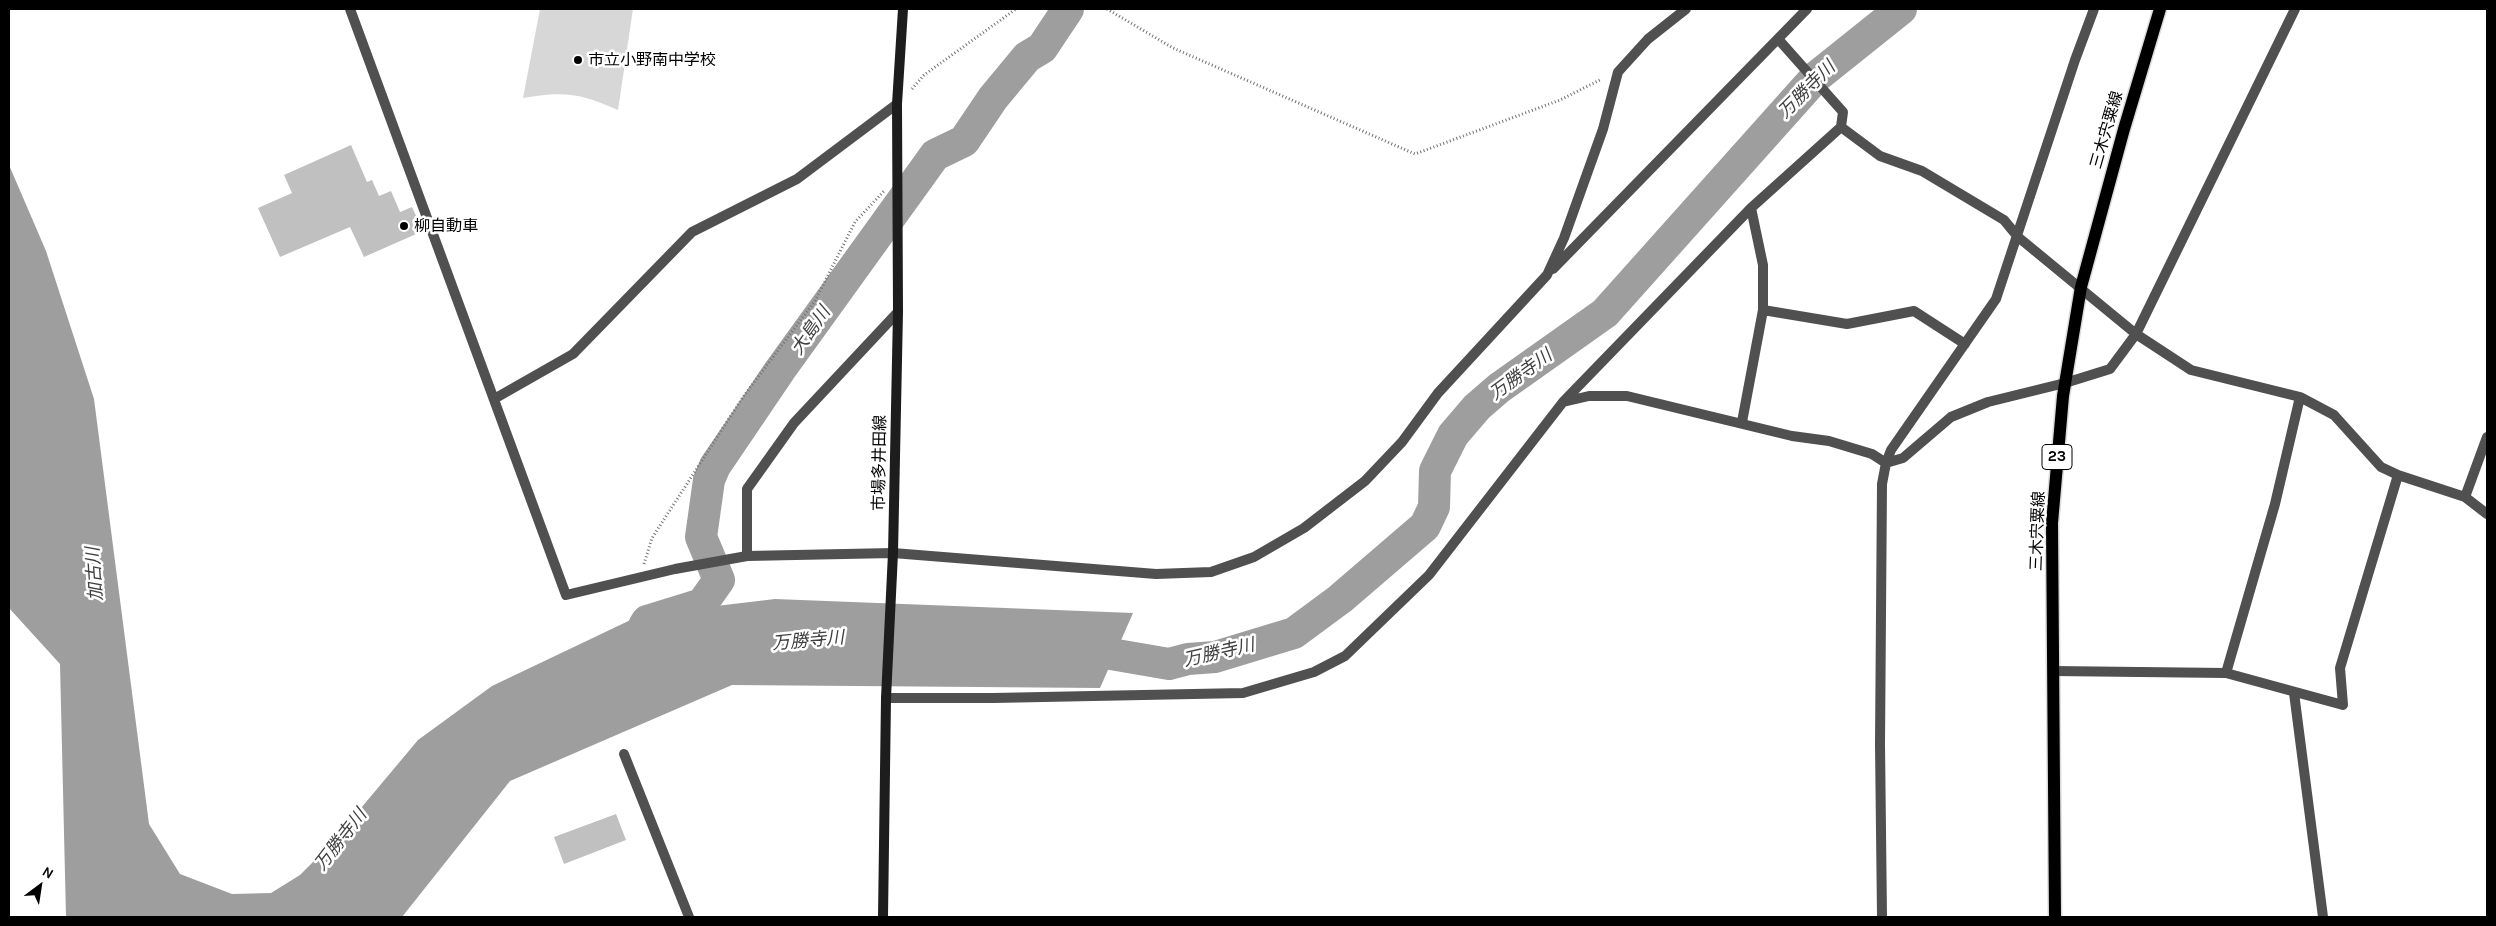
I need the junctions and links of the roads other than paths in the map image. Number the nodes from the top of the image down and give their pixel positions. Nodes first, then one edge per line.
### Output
1 (350, 9) edge
2 (903, 9) edge
3 (1686, 9) edge
4 (1807, 9) edge
5 (2094, 9) edge
6 (2160, 9) edge
7 (2295, 9) edge
8 (1795, 13) edge
9 (1779, 40) junction
10 (898, 104) junction
11 (1841, 127) junction
12 (1752, 208) junction
13 (2018, 237) junction
14 (1547, 275) junction
15 (2081, 287) junction
16 (1763, 310) junction
17 (898, 312) junction
18 (2136, 334) junction
19 (1965, 344) junction
20 (2065, 383) junction
21 (2300, 397) junction
22 (494, 399) junction
23 (1563, 402) junction
24 (1742, 422) junction
25 (2487, 437) edge
26 (1886, 463) junction
27 (2398, 475) junction
28 (2465, 497) junction
29 (2487, 514) edge
30 (893, 554) junction
31 (746, 556) junction
32 (2053, 671) junction
33 (2226, 673) junction
34 (2294, 693) junction
35 (886, 698) junction
36 (624, 754) dead end
37 (689, 917) edge
38 (884, 917) edge
39 (1882, 917) edge
40 (2055, 917) edge
41 (2323, 917) edge

1 - 22 street
2 - 10 main road, 市場多井田線
3 - 14 street
4 - 8 street
5 - 13 street
6 - 15 main road, 三木宍粟線 / 23
7 - 18 street
8 - 9 street
9 - 11 street
9 - 14 street
10 - 17 main road, 市場多井田線
10 - 22 street
11 - 12 street
11 - 13 street
12 - 16 street
12 - 23 street
13 - 15 street
13 - 19 street
14 - 30 street
15 - 18 street
15 - 20 main road, 三木宍粟線 / 23
16 - 19 street
16 - 24 street
17 - 30 main road, 市場多井田線
17 - 31 street
18 - 20 street
18 - 21 street
19 - 26 street
20 - 26 street
20 - 32 main road, 三木宍粟線 / 23
21 - 27 street
21 - 33 street
22 - 31 street
23 - 24 street
23 - 35 street
24 - 26 street
25 - 28 street
26 - 39 street
27 - 28 street
27 - 34 street
28 - 29 street
30 - 31 street
30 - 35 main road, 市場多井田線
32 - 33 street
32 - 40 main road, 三木宍粟線 / 23
33 - 34 street
34 - 41 street
35 - 38 main road, 市場多井田線
36 - 37 street

